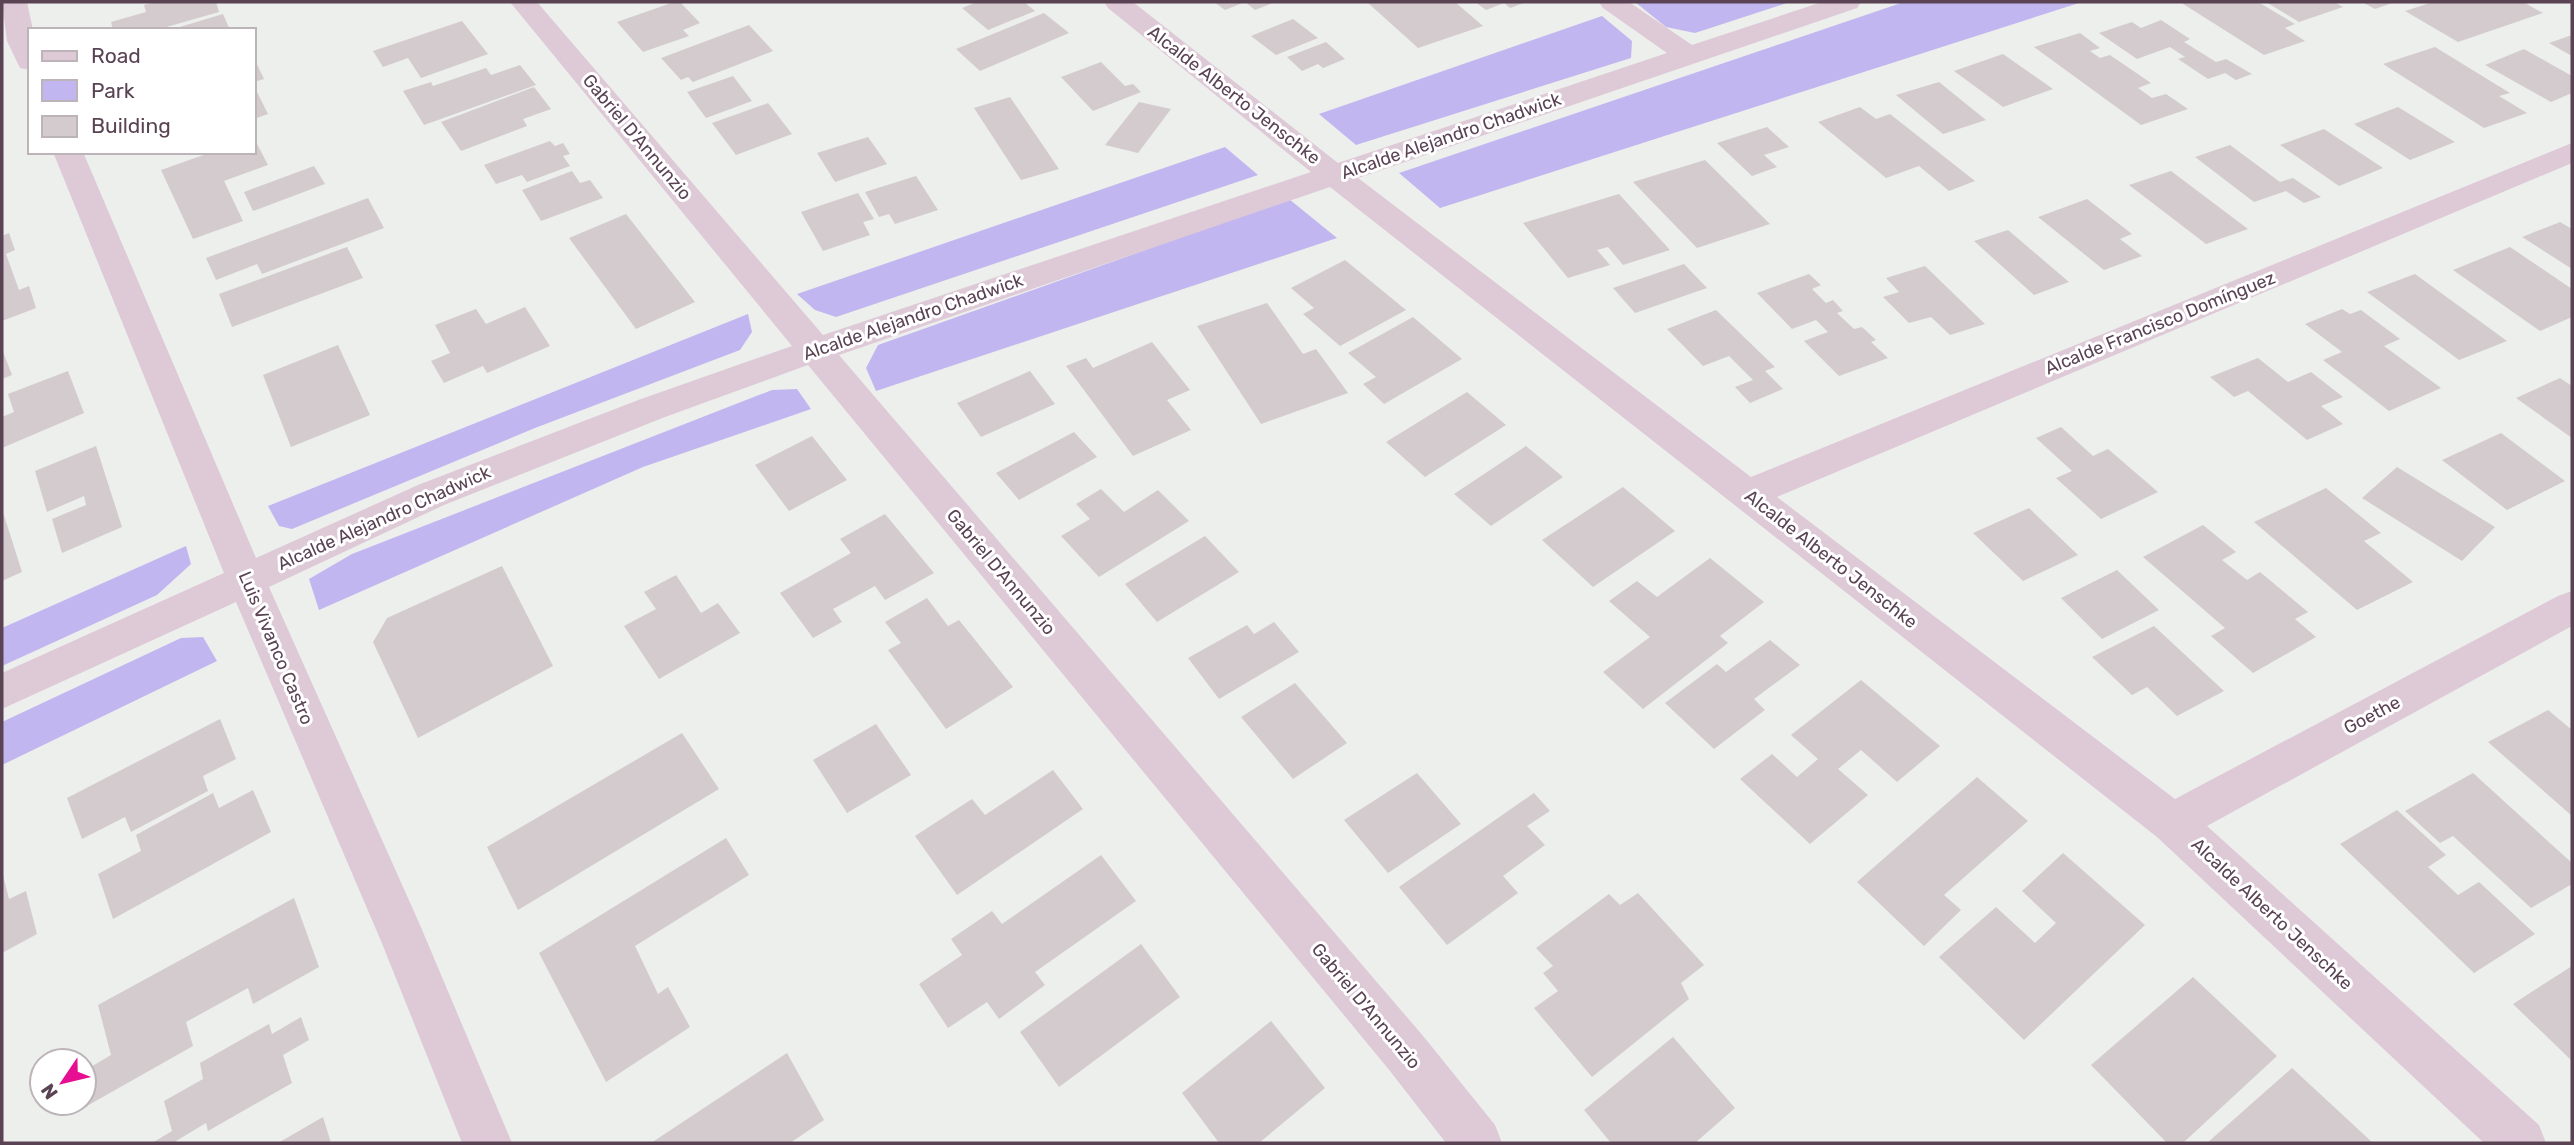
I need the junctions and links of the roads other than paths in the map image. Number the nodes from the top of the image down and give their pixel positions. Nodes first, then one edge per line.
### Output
1 (14, 2) edge
2 (523, 2) edge
3 (1117, 2) edge
4 (1612, 2) edge
5 (1848, 2) edge
6 (1689, 56) junction
7 (28, 57) edge
8 (2572, 152) edge
9 (69, 154) edge
10 (1334, 175) junction
11 (816, 350) junction
12 (1747, 494) junction
13 (246, 579) junction
14 (2572, 607) edge
15 (2, 692) edge
16 (2172, 823) junction
17 (487, 1143) edge
18 (1477, 1143) edge
19 (2521, 1143) edge

1 - 7 street
2 - 11 street, Gabriel D'Annunzio
3 - 10 street, Alcalde Alberto Jenschke
4 - 6 street
5 - 6 street, Alcalde Alejandro Chadwick
6 - 10 street, Alcalde Alejandro Chadwick
8 - 12 street, Alcalde Francisco Domínguez
9 - 13 street, Luis Vivanco Castro
10 - 11 street, Alcalde Alejandro Chadwick
10 - 12 street, Alcalde Alberto Jenschke
11 - 13 street, Alcalde Alejandro Chadwick
11 - 18 street, Gabriel D'Annunzio
12 - 16 street, Alcalde Alberto Jenschke
13 - 15 street, Alcalde Alejandro Chadwick
13 - 17 street, Luis Vivanco Castro
14 - 16 street, Goethe
16 - 19 street, Alcalde Alberto Jenschke

